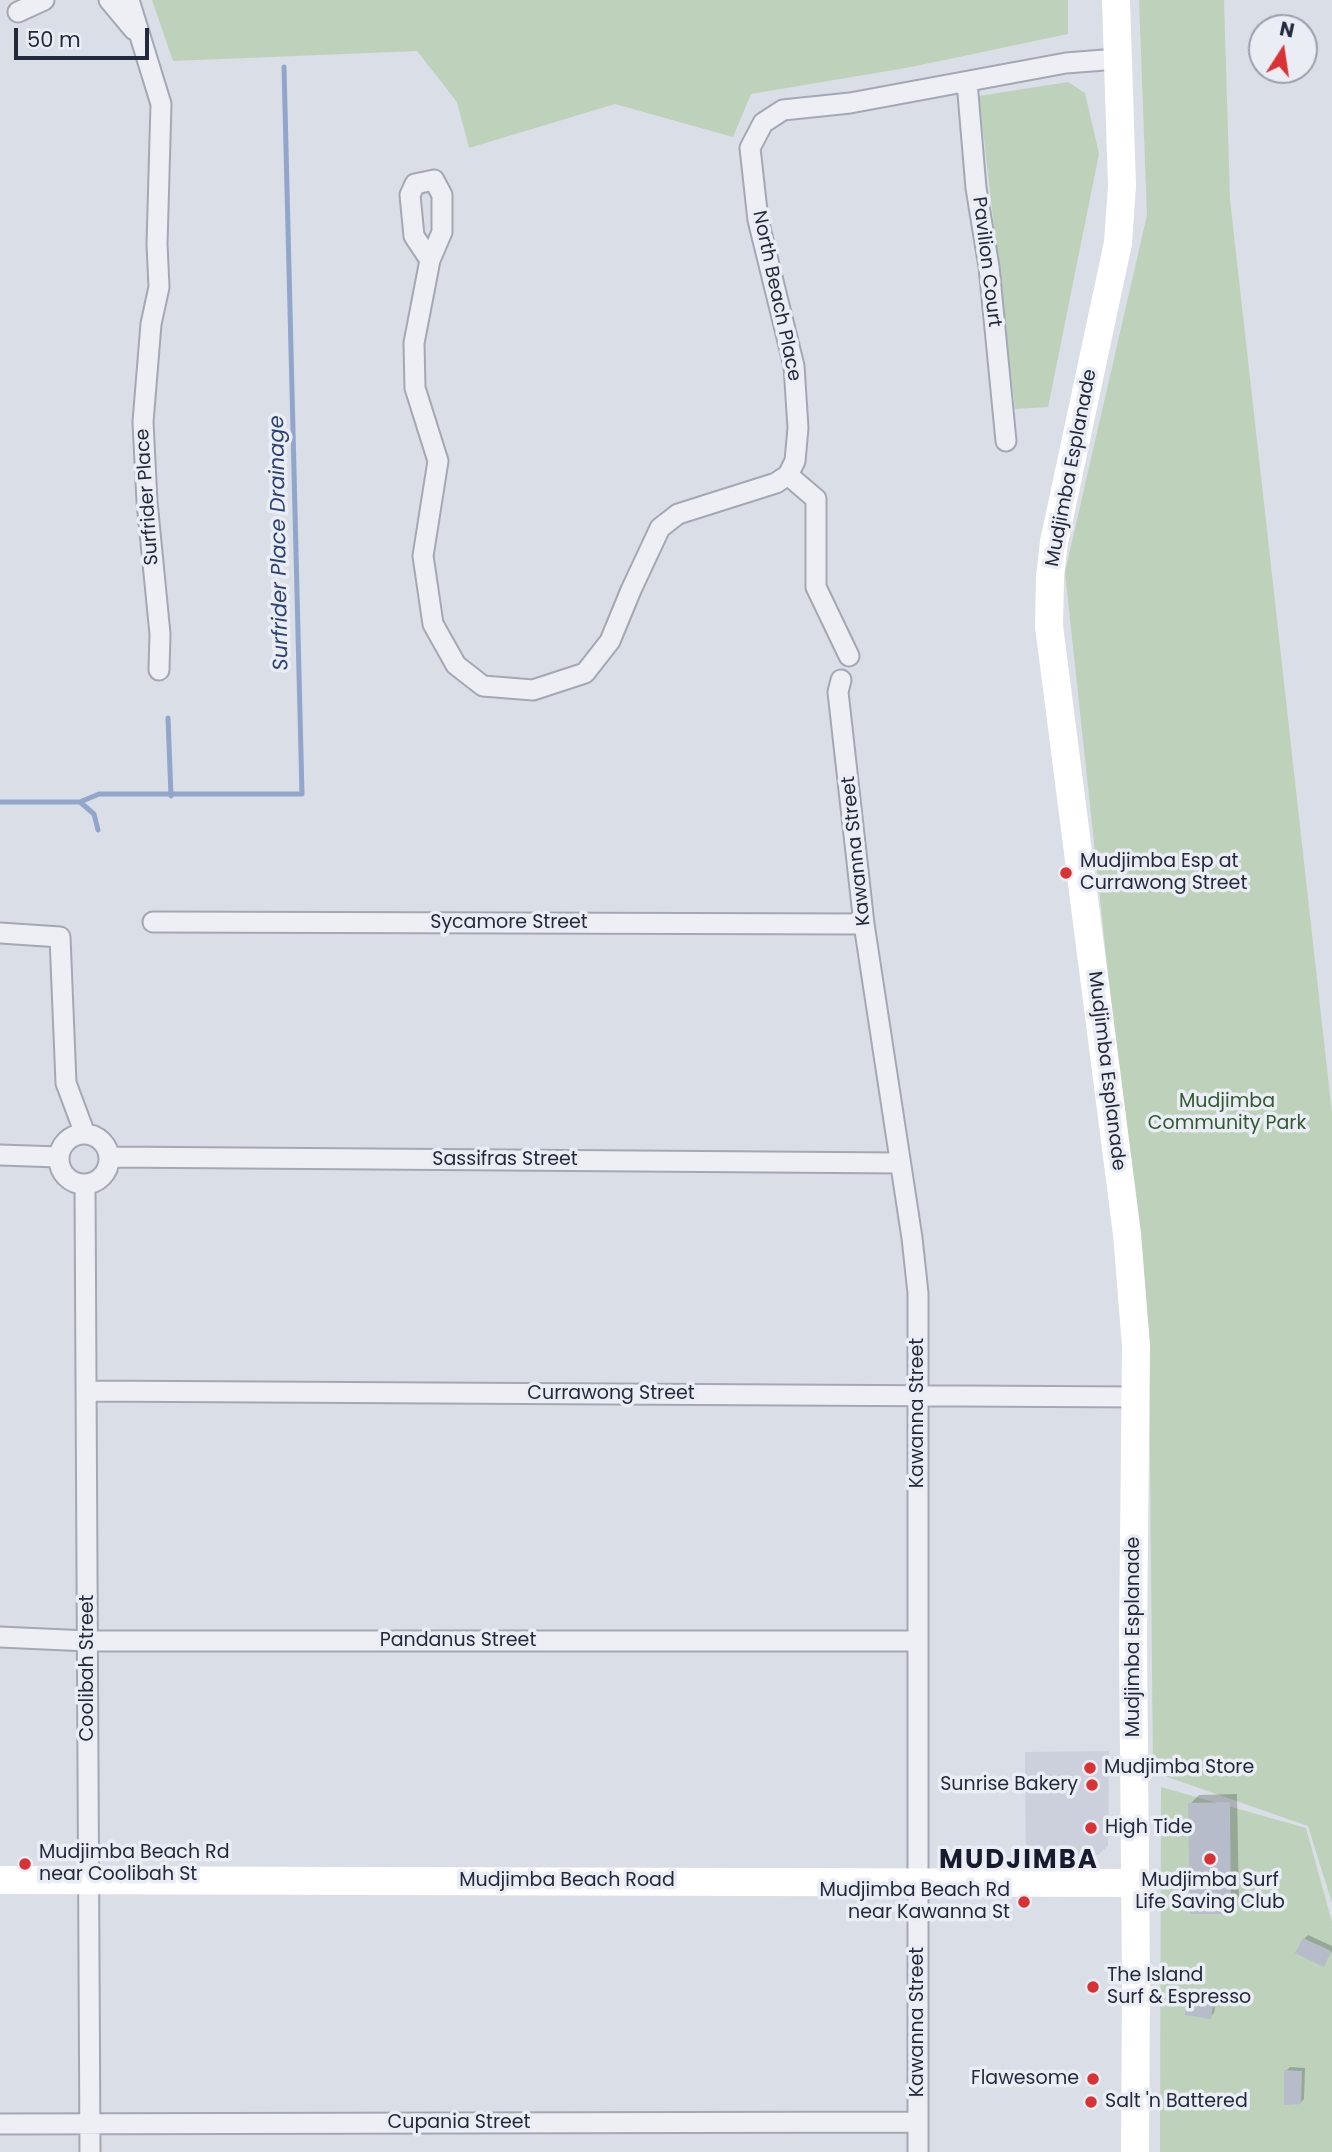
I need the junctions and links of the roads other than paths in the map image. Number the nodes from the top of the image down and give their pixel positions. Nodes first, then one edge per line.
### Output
1 (43, 0) edge
2 (109, 0) edge
3 (129, 0) edge
4 (1116, 0) edge
5 (18, 12) dead end
6 (141, 39) junction
7 (1117, 59) junction
8 (967, 82) junction
9 (430, 260) dead end
10 (1006, 441) dead end
11 (789, 475) junction
12 (849, 656) dead end
13 (159, 670) dead end
14 (841, 680) dead end
15 (153, 922) dead end
16 (864, 924) junction
17 (0, 933) edge
18 (85, 1134) junction
19 (0, 1155) edge
20 (59, 1157) junction
21 (110, 1157) junction
22 (900, 1163) junction
23 (85, 1184) junction
24 (86, 1391) junction
25 (918, 1396) junction
26 (1137, 1397) junction
27 (0, 1637) edge
28 (88, 1641) junction
29 (917, 1642) junction
30 (0, 1880) edge
31 (89, 1880) junction
32 (918, 1882) junction
33 (1134, 1883) junction
34 (918, 2122) junction
35 (0, 2123) edge
36 (90, 2123) junction
37 (90, 2152) edge
38 (918, 2152) edge
39 (1135, 2152) edge

1 - 5 street
2 - 6 street, Surfrider Place
3 - 6 street, Surfrider Place
4 - 7 street, Mudjimba Esplanade
6 - 13 street, Surfrider Place
7 - 8 street, North Beach Place
7 - 26 street, Mudjimba Esplanade
8 - 10 street, Pavilion Court
8 - 11 street, North Beach Place
9 - 11 street
11 - 12 street
14 - 16 street, Kawanna Street
15 - 16 street, Sycamore Street
16 - 22 street, Kawanna Street
17 - 18 street
18 - 20 street
18 - 21 street
19 - 20 street
20 - 23 street
21 - 22 street, Sassifras Street
21 - 23 street
22 - 25 street, Kawanna Street
23 - 24 street, Coolibah Street
24 - 25 street, Currawong Street
24 - 28 street, Coolibah Street
25 - 26 street, Currawong Street
25 - 29 street, Kawanna Street
26 - 33 street, Mudjimba Esplanade
27 - 28 street, Pandanus Street
28 - 29 street, Pandanus Street
28 - 31 street, Coolibah Street
29 - 32 street, Kawanna Street
30 - 31 street, Mudjimba Beach Road
31 - 32 street, Mudjimba Beach Road
31 - 36 street, Coolibah Street
32 - 33 street, Mudjimba Beach Road
32 - 34 street, Kawanna Street
33 - 39 street, Mudjimba Esplanade
34 - 36 street, Cupania Street
34 - 38 street, Kawanna Street
35 - 36 street, Cupania Street
36 - 37 street, Coolibah Street

